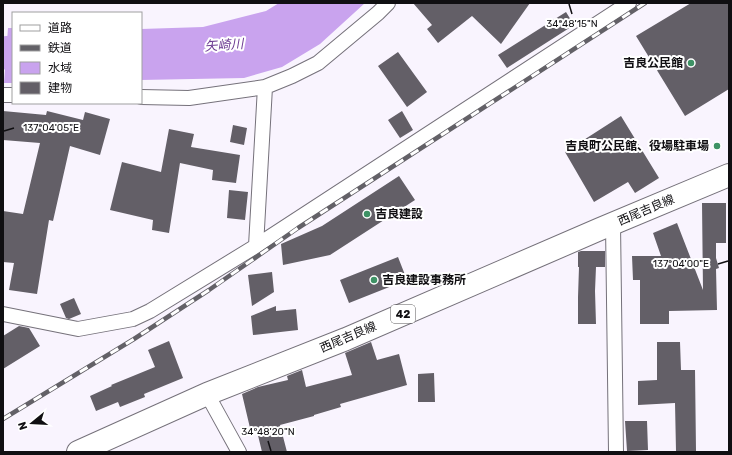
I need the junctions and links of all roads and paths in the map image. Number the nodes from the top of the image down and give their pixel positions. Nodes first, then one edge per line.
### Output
1 (388, 3) edge
2 (629, 3) edge
3 (265, 87) junction
4 (142, 97) edge
5 (729, 175) edge
6 (613, 224) junction
7 (256, 246) junction
8 (3, 314) edge
9 (207, 394) junction
10 (78, 452) edge
11 (239, 452) edge
12 (616, 452) edge

1 - 3 street
2 - 7 street
3 - 4 street
3 - 7 street
5 - 6 main road, 西尾吉良線 / 42
6 - 9 main road, 西尾吉良線 / 42
6 - 12 street
7 - 8 street
9 - 10 main road, 西尾吉良線 / 42
9 - 11 street

